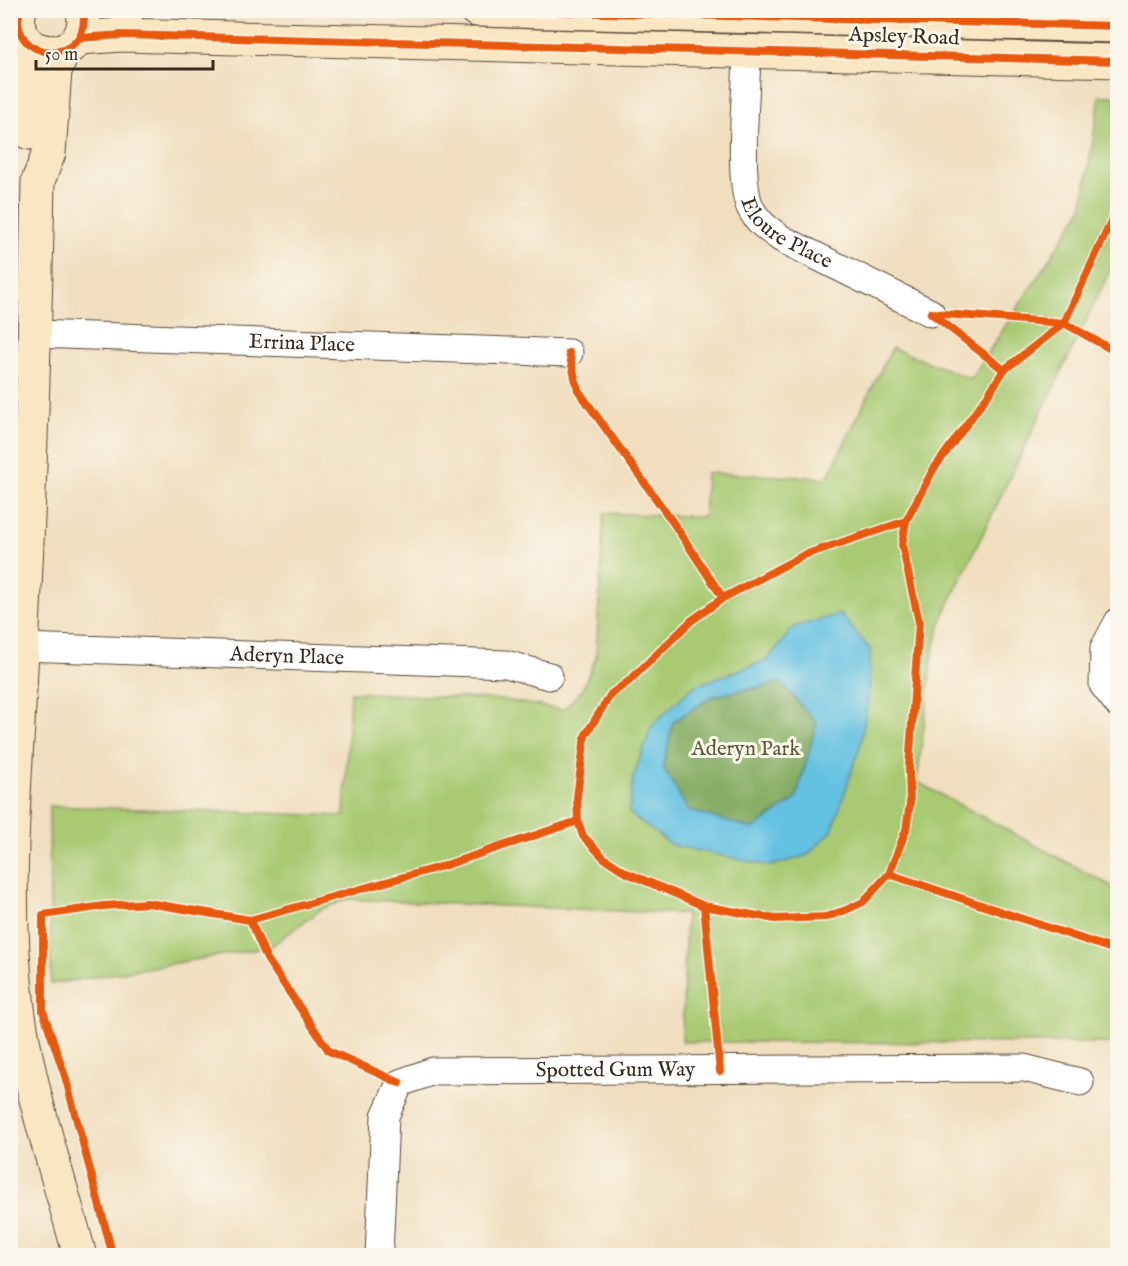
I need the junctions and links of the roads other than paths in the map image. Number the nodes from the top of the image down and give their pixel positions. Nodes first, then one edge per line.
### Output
1 (476, 10) edge
2 (1118, 26) edge
3 (19, 29) edge
4 (75, 33) edge
5 (747, 51) junction
6 (1118, 61) edge
7 (38, 181) junction
8 (931, 313) dead end
9 (35, 334) junction
10 (569, 353) dead end
11 (1118, 622) edge
12 (22, 646) junction
13 (549, 676) dead end
14 (1118, 704) edge
15 (17, 1037) edge
16 (1080, 1082) dead end
17 (80, 1256) edge
18 (379, 1256) edge

1 - 2 main road, Apsley Road
3 - 4 main road, Apsley Road
3 - 7 main road
4 - 5 main road, Apsley Road
4 - 7 main road
5 - 6 main road, Apsley Road
5 - 8 street, Eloure Place
7 - 9 main road
9 - 10 street, Errina Place
9 - 12 main road
11 - 14 street
12 - 13 street, Aderyn Place
12 - 15 main road
15 - 17 main road
16 - 18 street, Spotted Gum Way

